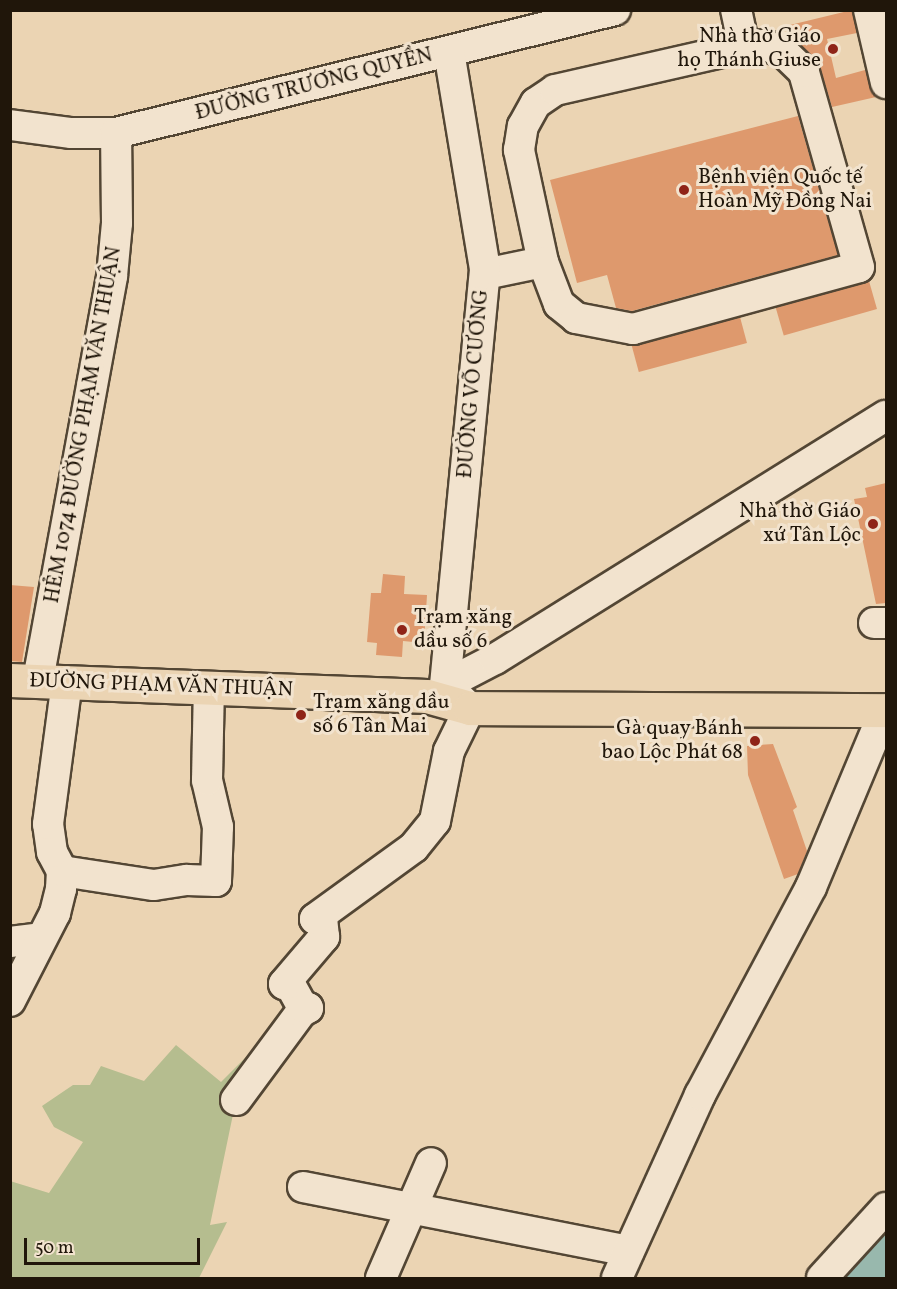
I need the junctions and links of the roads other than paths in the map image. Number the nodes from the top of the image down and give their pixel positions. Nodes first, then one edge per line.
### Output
1 (615, 10) edge
2 (736, 10) edge
3 (869, 10) edge
4 (744, 47) junction
5 (449, 52) junction
6 (886, 83) edge
7 (10, 125) edge
8 (116, 133) junction
9 (543, 262) junction
10 (484, 274) junction
11 (886, 416) edge
12 (39, 681) edge
13 (445, 685) junction
14 (209, 688) junction
15 (470, 708) junction
16 (886, 710) edge
17 (62, 872) junction
18 (41, 938) junction
19 (10, 942) edge
20 (10, 1001) edge
21 (236, 1100) dead end
22 (431, 1163) dead end
23 (303, 1187) dead end
24 (411, 1208) junction
25 (886, 1208) edge
26 (629, 1251) junction
27 (381, 1278) edge
28 (617, 1278) edge
29 (822, 1278) edge

1 - 5 street, ĐƯỜNG TRƯƠNG QUYỀN
2 - 4 street
3 - 6 street
4 - 9 street
4 - 9 street
5 - 8 street, ĐƯỜNG TRƯƠNG QUYỀN
5 - 10 street, ĐƯỜNG VÕ CƯƠNG
7 - 8 street, ĐƯỜNG TRƯƠNG QUYỀN
8 - 12 street, HẺM 1074 ĐƯỜNG PHẠM VĂN THUẬN
9 - 10 street
10 - 13 street, ĐƯỜNG VÕ CƯƠNG
11 - 13 street
12 - 14 main road, ĐƯỜNG PHẠM VĂN THUẬN
12 - 17 street, HẺM 1074 ĐƯỜNG PHẠM VĂN THUẬN
13 - 15 street
14 - 15 main road, ĐƯỜNG PHẠM VĂN THUẬN
14 - 17 street
15 - 16 main road, ĐƯỜNG PHẠM VĂN THUẬN
15 - 21 street
16 - 26 street
17 - 18 street
18 - 19 street
18 - 20 street
22 - 24 street
23 - 24 street
24 - 26 street
24 - 27 street
25 - 29 street
26 - 28 street

